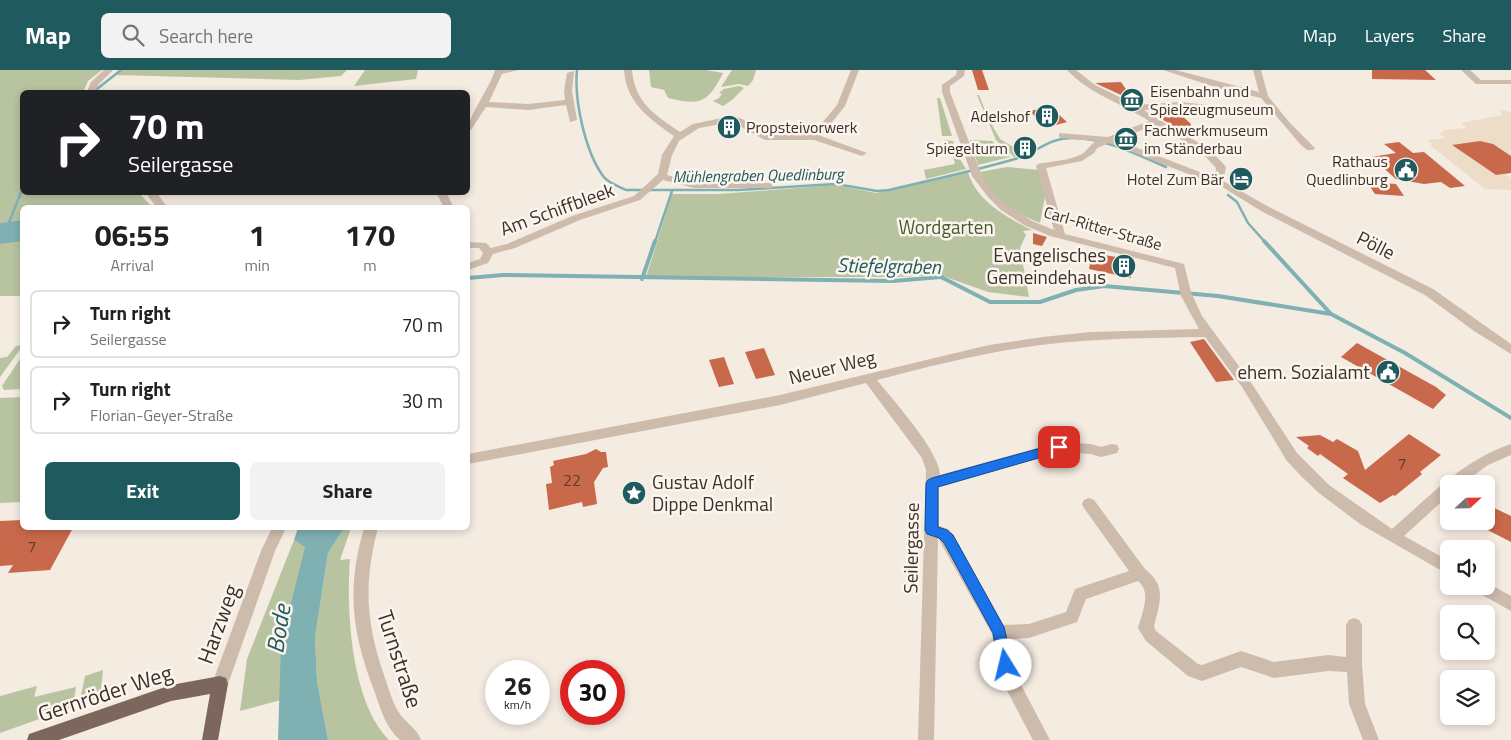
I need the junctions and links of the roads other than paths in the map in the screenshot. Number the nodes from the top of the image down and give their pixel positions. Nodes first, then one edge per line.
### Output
1 (109, 70) edge
2 (515, 70) edge
3 (628, 70) edge
4 (855, 70) edge
5 (961, 70) edge
6 (1071, 70) edge
7 (1168, 70) edge
8 (1257, 70) edge
9 (1464, 70) edge
10 (499, 71) edge
11 (571, 73) dead end
12 (1511, 82) edge
13 (92, 90) edge
14 (1264, 96) junction
15 (569, 102) junction
16 (483, 104) junction
17 (1135, 108) junction
18 (1233, 110) dead end
19 (573, 120) dead end
20 (1155, 122) junction
21 (470, 125) edge
22 (1062, 135) dead end
23 (679, 136) junction
24 (815, 136) junction
25 (1105, 142) junction
26 (1310, 148) dead end
27 (862, 153) dead end
28 (662, 177) junction
29 (1218, 184) junction
30 (769, 186) dead end
31 (152, 195) edge
32 (161, 205) edge
33 (1062, 236) junction
34 (470, 245) edge
35 (489, 252) junction
36 (470, 266) edge
37 (1208, 333) junction
38 (1511, 350) edge
39 (869, 378) junction
40 (1112, 449) dead end
41 (1511, 449) edge
42 (470, 459) edge
43 (1464, 475) edge
44 (932, 483) junction
45 (1440, 495) edge
46 (1089, 504) dead end
47 (278, 530) edge
48 (370, 530) edge
49 (932, 530) junction
50 (1394, 536) junction
51 (1440, 564) edge
52 (1140, 574) junction
53 (1495, 595) edge
54 (1511, 604) edge
55 (1354, 626) dead end
56 (999, 632) junction
57 (1354, 665) junction
58 (220, 684) junction
59 (35, 740) edge
60 (210, 740) edge
61 (413, 740) edge
62 (926, 740) edge
63 (1042, 740) edge
64 (1371, 740) edge

1 - 13 street
2 - 10 street
3 - 23 street
4 - 24 street
5 - 33 street, Carl-Ritter-Straße
6 - 17 street
7 - 14 street
8 - 14 street
9 - 12 street
10 - 16 street
11 - 15 street
14 - 26 street
15 - 16 street
15 - 19 street
16 - 21 street
17 - 18 street
17 - 20 street
20 - 25 street
20 - 29 street
22 - 25 street
23 - 24 street
23 - 28 street
24 - 27 street
25 - 29 street, Pölle
25 - 33 street
28 - 30 street
28 - 35 street, Am Schiffbleek
29 - 38 street, Pölle
31 - 32 street
33 - 37 street, Carl-Ritter-Straße
34 - 35 street
35 - 36 street
37 - 39 street, Neuer Weg
37 - 50 street
39 - 42 street, Neuer Weg
39 - 44 street, Seilergasse
40 - 44 street
41 - 43 street
44 - 49 street, Seilergasse
45 - 50 street
46 - 52 street
47 - 58 street, Harzweg
48 - 61 street, Turnstraße
49 - 56 street
49 - 62 street, Seilergasse
50 - 51 street
52 - 56 street
52 - 57 street
53 - 54 street
55 - 57 street
56 - 63 street
57 - 64 street
58 - 59 main road, Gernröder Weg
58 - 60 main road, Harzweg

